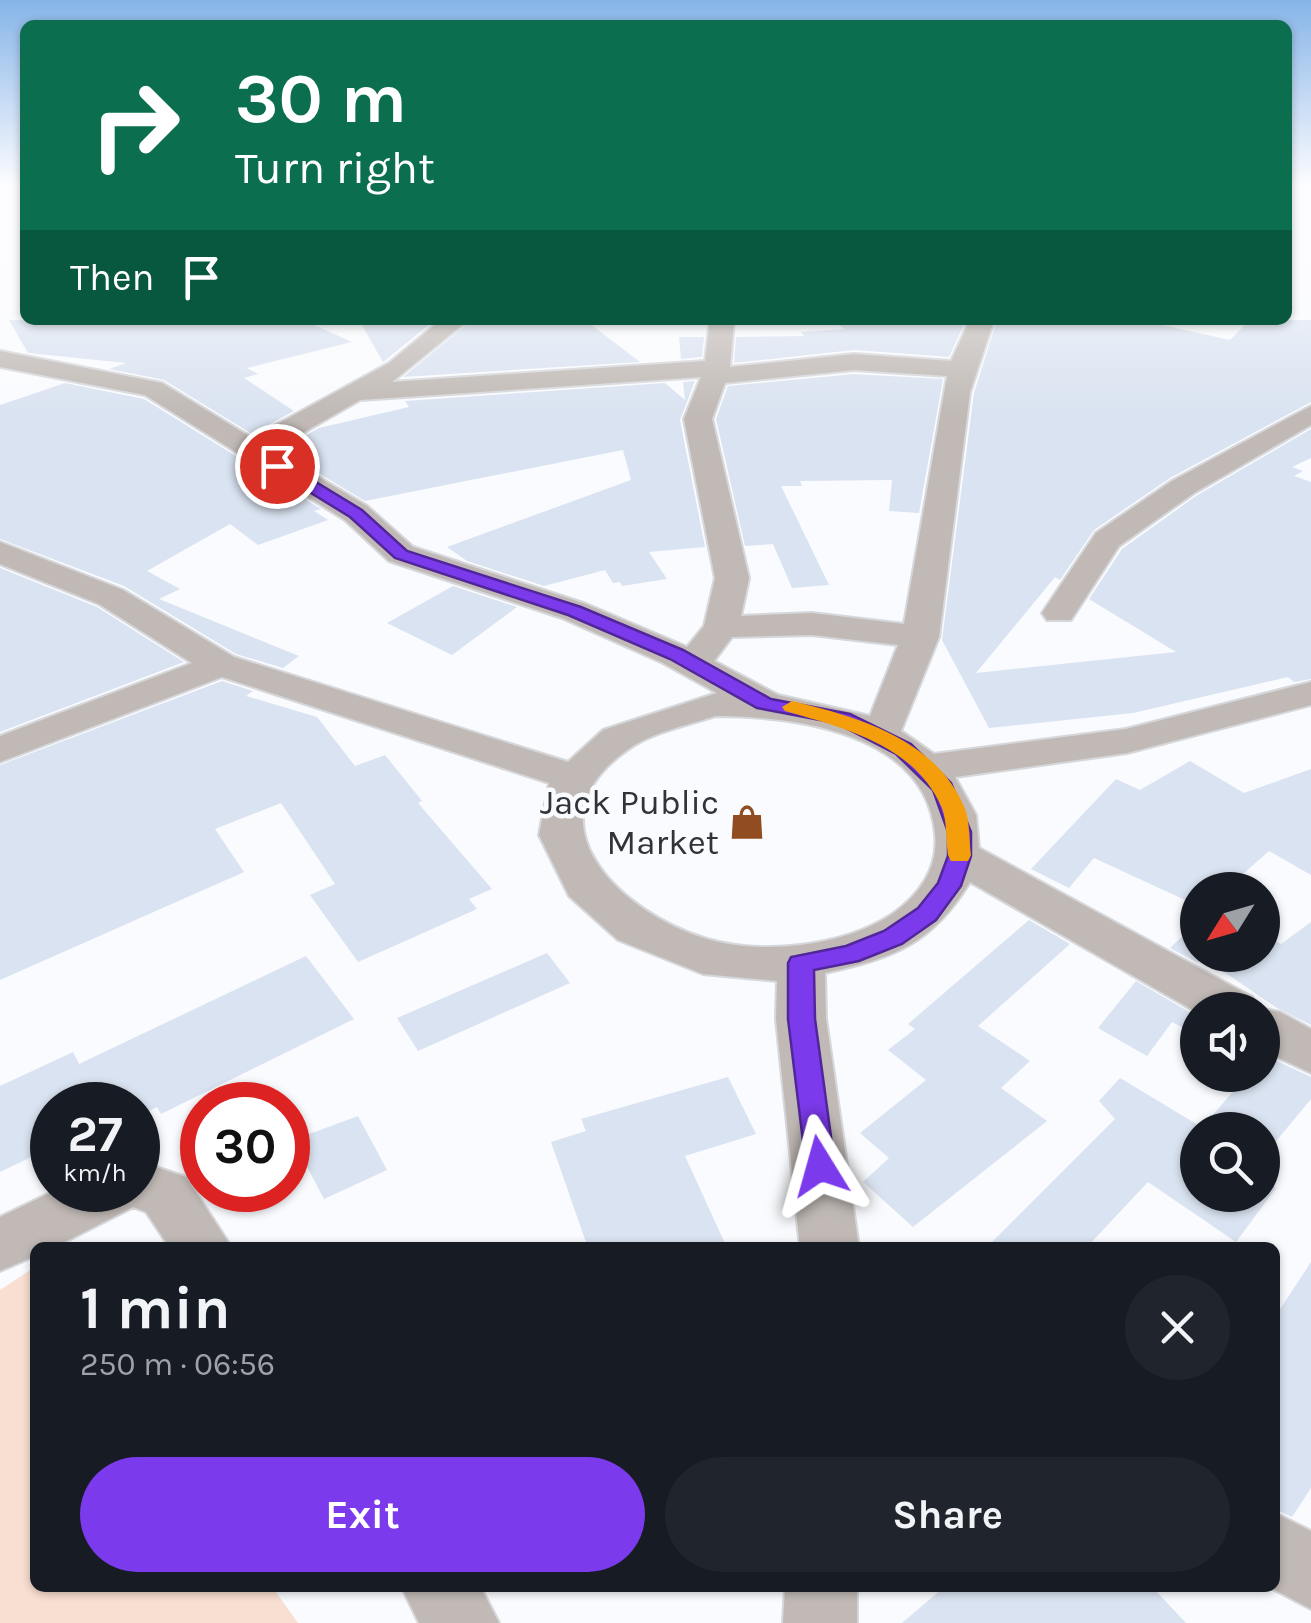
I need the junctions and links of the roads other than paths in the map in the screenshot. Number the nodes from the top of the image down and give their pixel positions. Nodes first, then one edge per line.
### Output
1 (450, 325) edge
2 (721, 325) edge
3 (980, 325) edge
4 (0, 359) edge
5 (960, 369) junction
6 (715, 372) junction
7 (360, 392) junction
8 (1311, 414) edge
9 (251, 450) junction
10 (0, 552) edge
11 (1058, 613) dead end
12 (721, 627) junction
13 (921, 638) junction
14 (693, 664) junction
15 (221, 665) junction
16 (1306, 698) edge
17 (764, 704) junction
18 (880, 735) junction
19 (0, 750) edge
20 (926, 768) junction
21 (575, 778) junction
22 (960, 856) junction
23 (800, 963) junction
24 (1202, 992) edge
25 (1280, 1036) edge
26 (1311, 1053) edge
27 (160, 1192) edge
28 (68, 1212) edge
29 (199, 1242) edge
30 (835, 1242) edge
31 (0, 1245) edge
32 (1280, 1551) edge
33 (1311, 1573) edge
34 (441, 1592) edge
35 (821, 1592) edge
36 (462, 1623) edge
37 (820, 1623) edge

1 - 7 street
2 - 6 street
3 - 5 street
4 - 9 street
5 - 6 street
5 - 13 street
6 - 7 street
6 - 12 street
7 - 9 street
8 - 11 street
9 - 14 street
10 - 15 street
12 - 13 street
12 - 14 street
13 - 18 street
14 - 17 street
15 - 19 street
15 - 21 street
16 - 20 street
17 - 18 street
17 - 21 street
18 - 20 street
20 - 22 street
21 - 23 street
22 - 23 street
22 - 24 street
23 - 30 street
25 - 26 street
27 - 29 street
28 - 31 street
32 - 33 street
34 - 36 street
35 - 37 street

